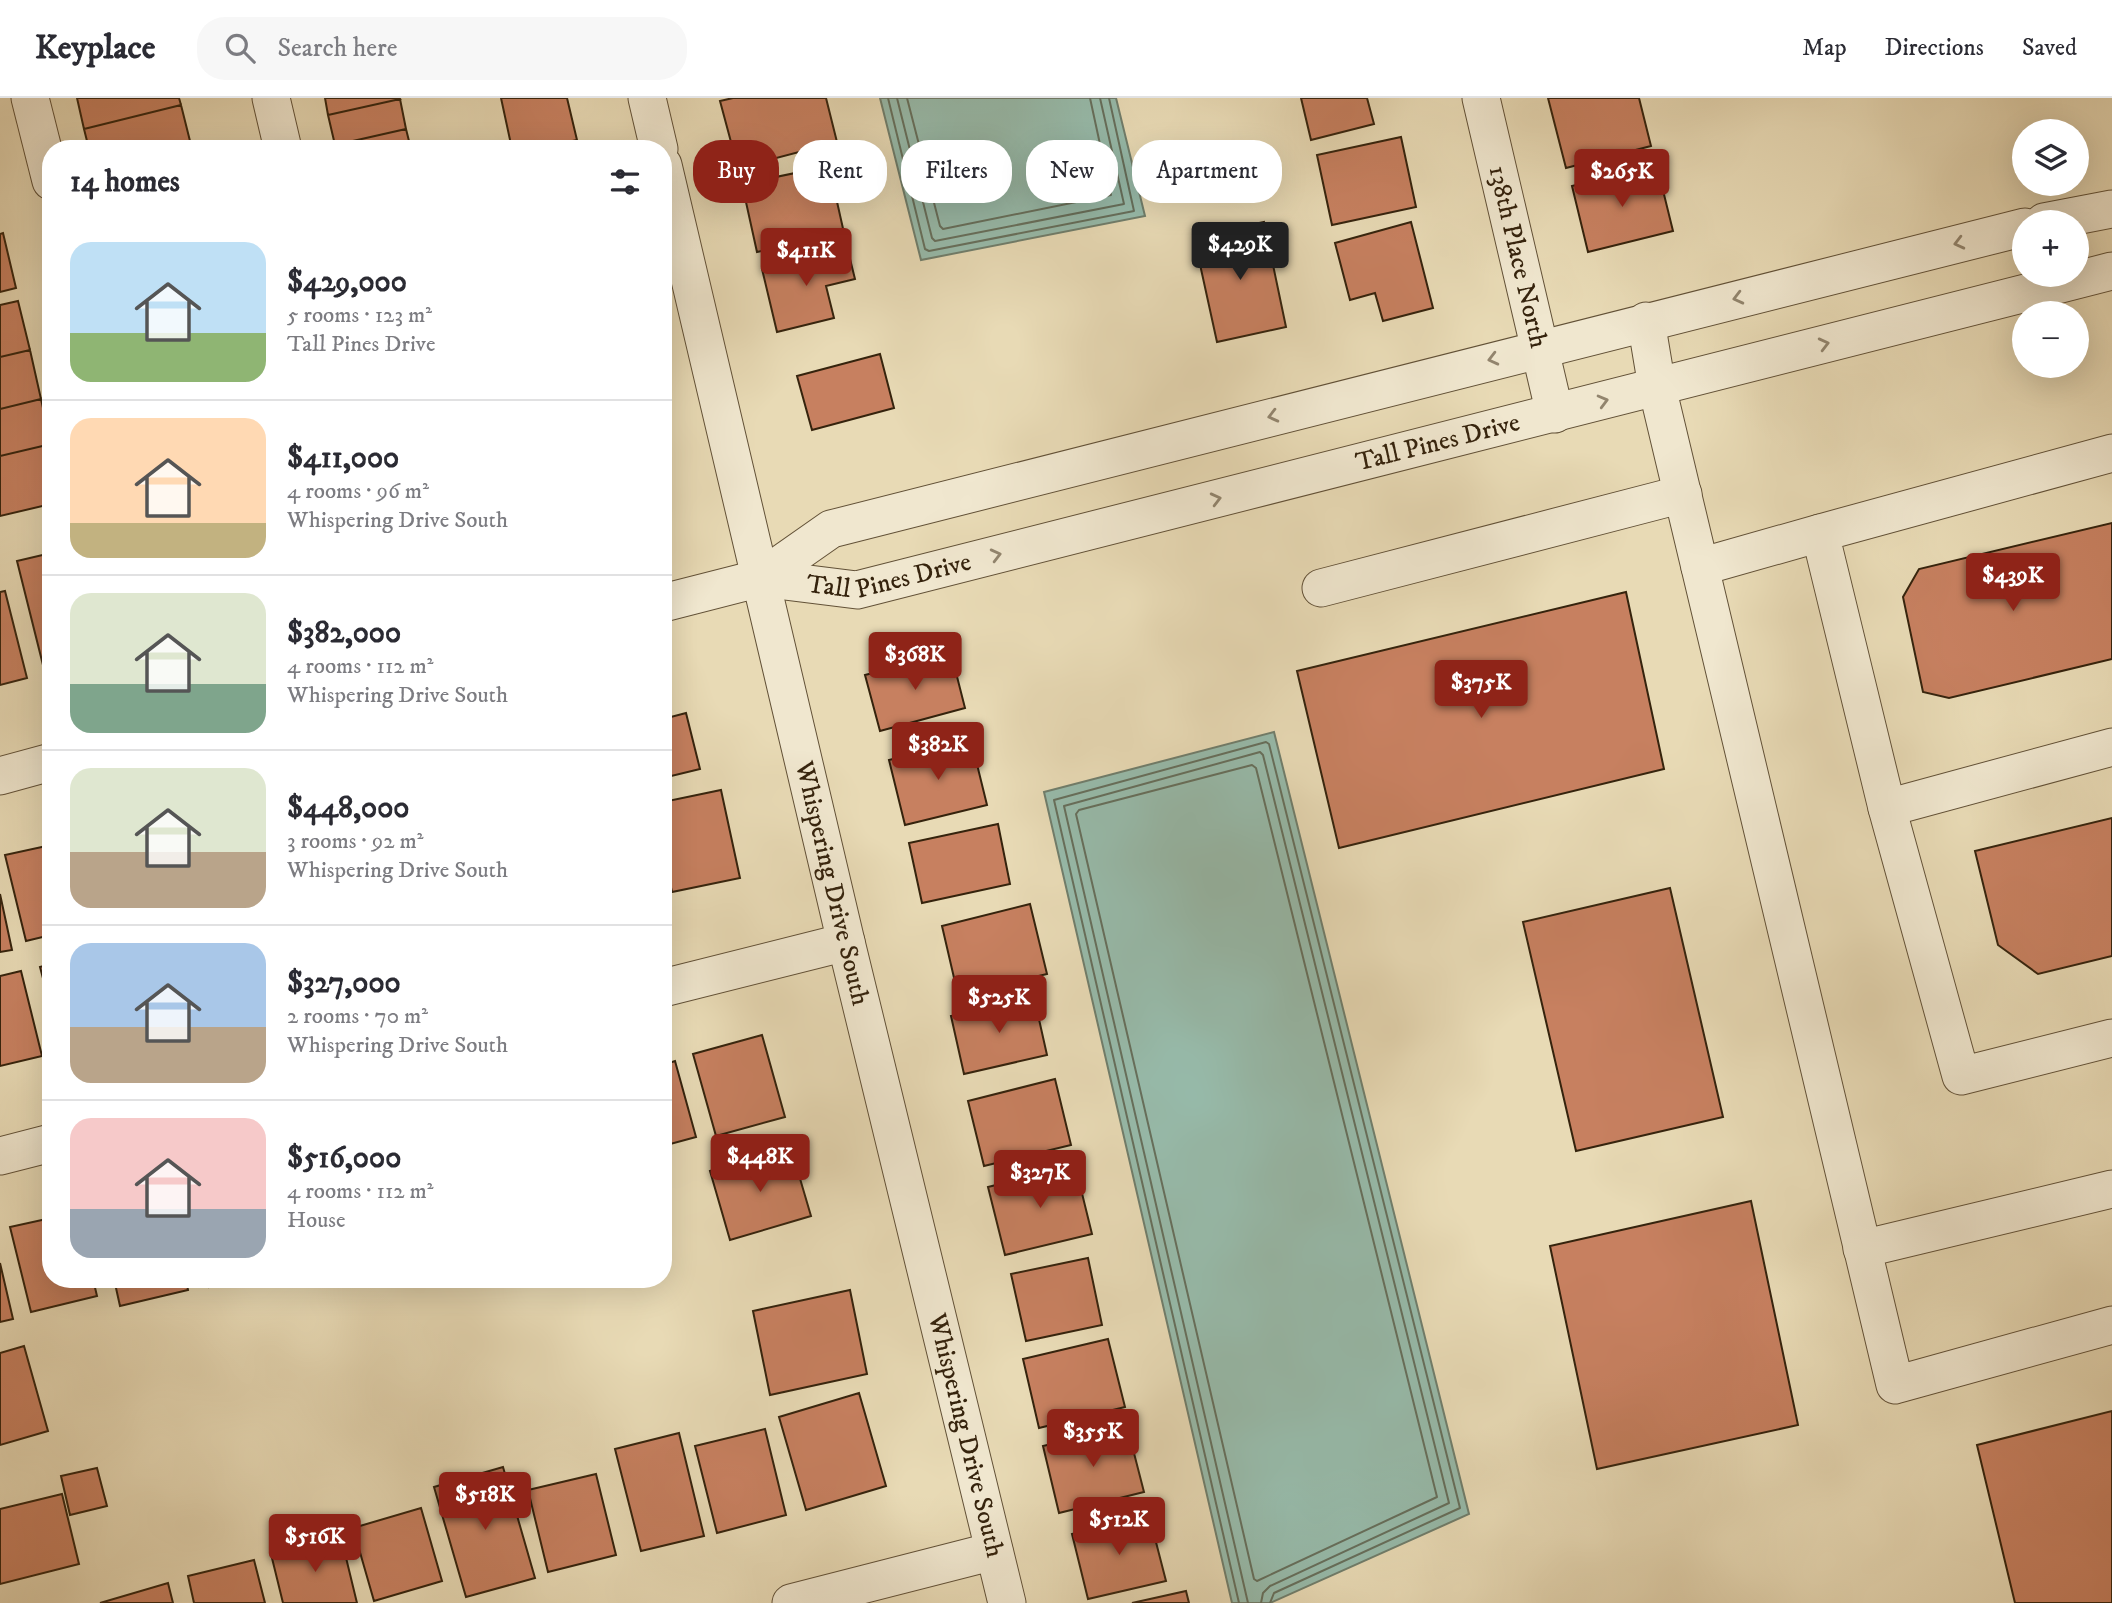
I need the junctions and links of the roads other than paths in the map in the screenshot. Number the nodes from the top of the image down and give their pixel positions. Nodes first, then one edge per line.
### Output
1 (30, 98) edge
2 (271, 98) edge
3 (648, 98) edge
4 (1481, 98) edge
5 (281, 140) edge
6 (657, 140) edge
7 (42, 145) edge
8 (672, 203) edge
9 (2112, 209) edge
10 (2089, 213) edge
11 (2012, 230) edge
12 (2112, 271) edge
13 (1646, 321) junction
14 (1541, 347) junction
15 (1657, 387) junction
16 (1555, 414) junction
17 (2112, 453) edge
18 (1683, 494) junction
19 (1820, 533) junction
20 (1700, 567) junction
21 (761, 578) junction
22 (1321, 589) dead end
23 (672, 601) edge
24 (2112, 747) edge
25 (42, 764) edge
26 (0, 775) edge
27 (1887, 808) junction
28 (846, 942) junction
29 (672, 986) edge
30 (2112, 1038) edge
31 (42, 1145) edge
32 (0, 1156) edge
33 (2112, 1189) edge
34 (1862, 1249) junction
35 (2112, 1325) edge
36 (994, 1551) junction
37 (791, 1603) edge
38 (1007, 1603) edge

1 - 7 street
2 - 5 street
3 - 6 street
4 - 14 street, 138th Place North
8 - 21 street, Whispering Drive South
9 - 10 street
11 -> 13 street, Tall Pines Drive
15 -> 12 street, Tall Pines Drive
13 - 14 street, Tall Pines Drive
13 - 15 street
14 - 16 street, 138th Place North
14 -> 21 street, Tall Pines Drive
16 -> 15 street, Tall Pines Drive
15 - 18 street
21 -> 16 street, Tall Pines Drive
17 - 19 street
18 - 20 street
18 - 22 street
19 - 20 street
19 - 27 street
20 - 34 street
21 - 23 street, Tall Pines Drive
21 - 28 street, Whispering Drive South
24 - 27 street
25 - 26 street
27 - 30 street
28 - 29 street
28 - 36 street, Whispering Drive South
31 - 32 street
33 - 34 street
34 - 35 street
36 - 37 street
36 - 38 street, Whispering Drive South

